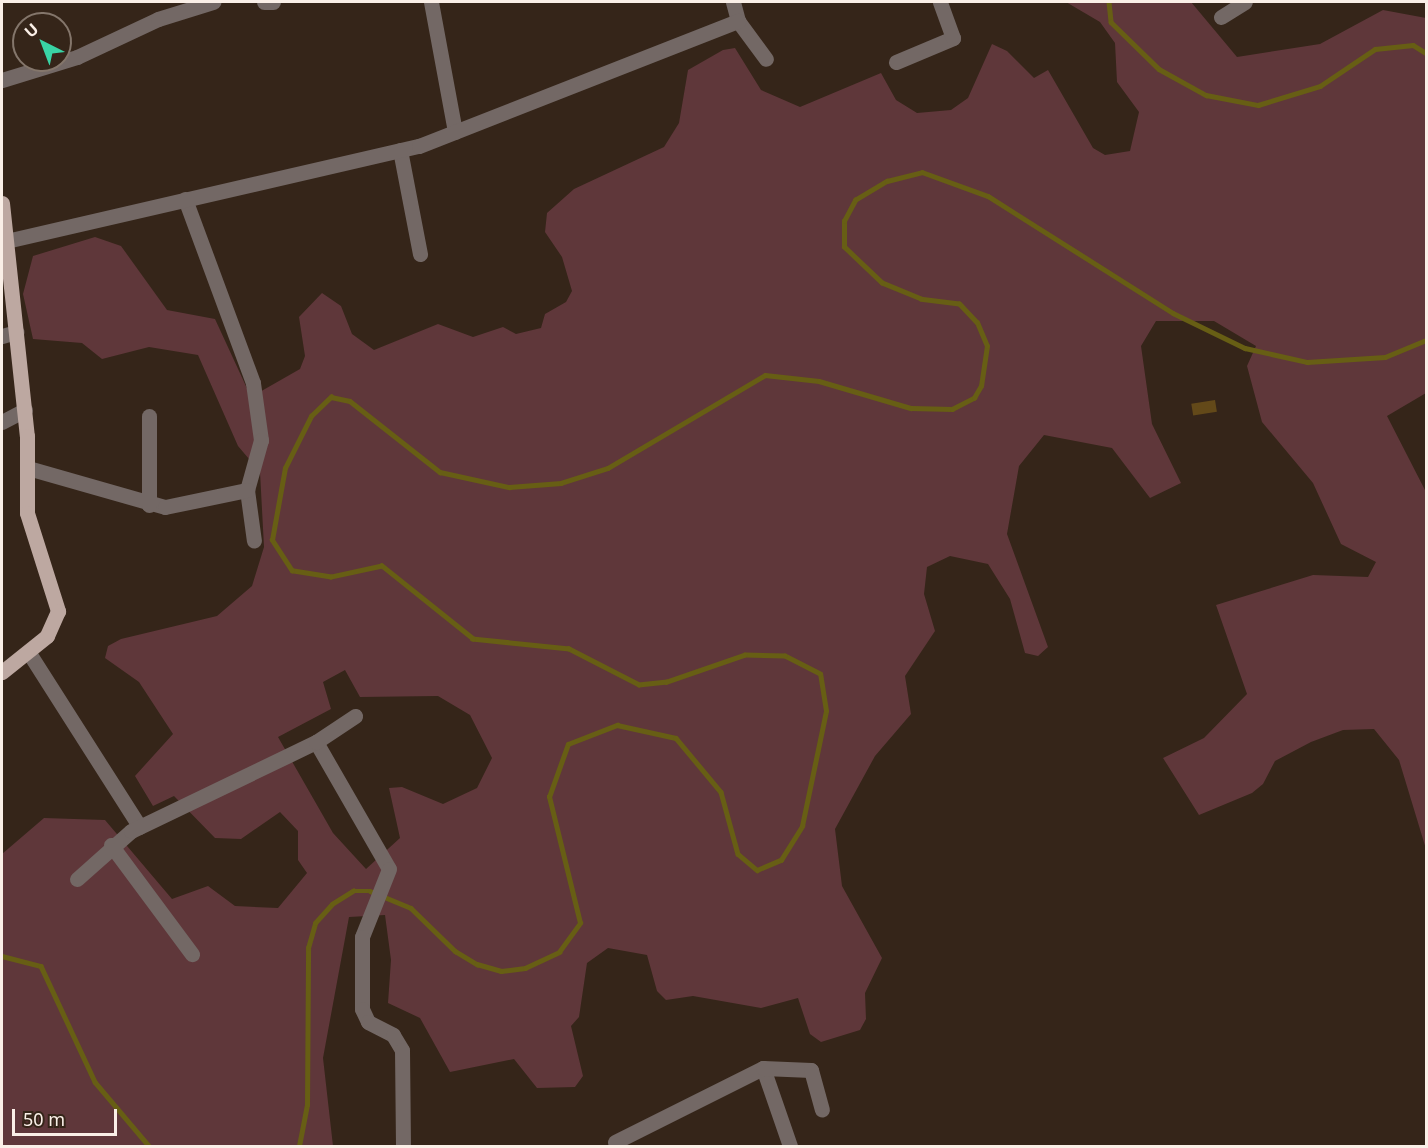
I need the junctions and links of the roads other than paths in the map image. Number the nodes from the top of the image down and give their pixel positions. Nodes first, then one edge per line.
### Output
1 (213, 2) edge
2 (264, 2) edge
3 (273, 2) edge
4 (431, 2) edge
5 (733, 2) edge
6 (940, 2) edge
7 (1245, 2) edge
8 (1221, 17) dead end
9 (738, 21) junction
10 (766, 59) dead end
11 (896, 62) dead end
12 (2, 80) edge
13 (455, 132) junction
14 (400, 150) junction
15 (185, 199) junction
16 (2, 203) edge
17 (4, 241) edge
18 (420, 254) dead end
19 (9, 334) edge
20 (25, 410) junction
21 (149, 416) dead end
22 (2, 422) edge
23 (28, 468) junction
24 (247, 489) junction
25 (149, 505) junction
26 (254, 541) dead end
27 (29, 653) junction
28 (2, 672) edge
29 (355, 716) dead end
30 (316, 742) junction
31 (140, 827) junction
32 (111, 845) junction
33 (77, 879) dead end
34 (192, 954) dead end
35 (763, 1068) junction
36 (822, 1110) dead end
37 (611, 1145) edge
38 (403, 1146) edge
39 (790, 1146) edge

1 - 12 street
2 - 3 street
4 - 13 street
5 - 9 street
6 - 11 street
7 - 8 street
9 - 10 street
9 - 13 street
13 - 14 street
14 - 15 street
14 - 18 street
15 - 17 street
15 - 24 street
16 - 17 main road
17 - 19 main road
19 - 20 main road
20 - 22 street
20 - 23 main road
21 - 25 street
23 - 25 street
23 - 27 main road
24 - 25 street
24 - 26 street
27 - 28 main road
27 - 31 street
29 - 30 street
30 - 31 street
30 - 38 street
31 - 32 street
32 - 33 street
32 - 34 street
35 - 36 street
35 - 37 street
35 - 39 street

